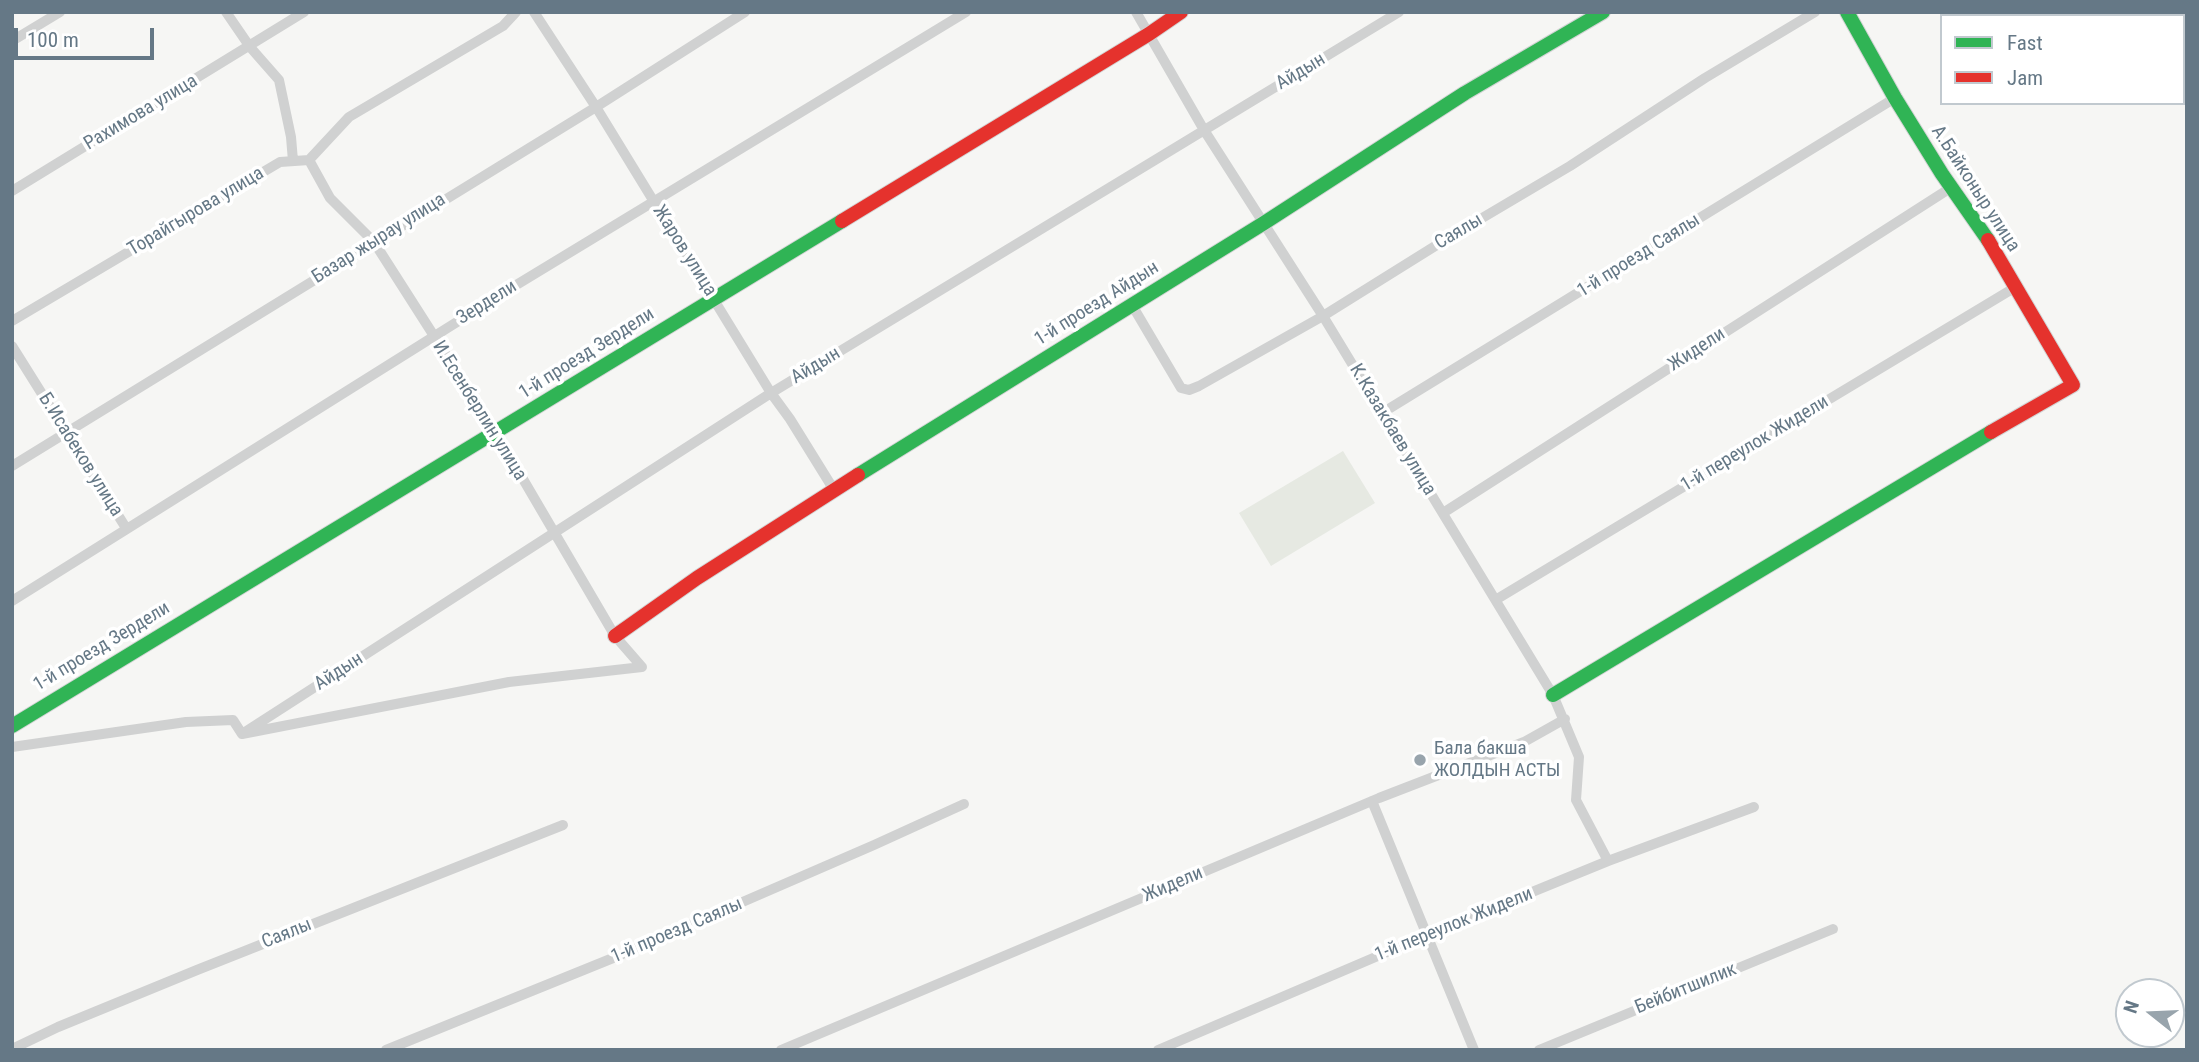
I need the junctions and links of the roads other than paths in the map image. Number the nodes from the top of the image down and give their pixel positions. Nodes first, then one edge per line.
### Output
1 (60, 12) edge
2 (226, 12) edge
3 (304, 12) edge
4 (516, 12) edge
5 (534, 12) edge
6 (745, 12) edge
7 (966, 12) edge
8 (1136, 12) edge
9 (1181, 12) edge
10 (1399, 12) edge
11 (1603, 12) edge
12 (1815, 12) edge
13 (1847, 12) edge
14 (1149, 34) junction
15 (12, 41) edge
16 (250, 47) junction
17 (1895, 98) junction
18 (596, 107) junction
19 (1204, 130) junction
20 (309, 160) junction
21 (293, 161) junction
22 (1952, 187) junction
23 (12, 191) edge
24 (654, 202) junction
25 (1264, 223) junction
26 (374, 242) junction
27 (2014, 288) junction
28 (714, 298) junction
29 (1132, 305) junction
30 (1323, 316) junction
31 (12, 321) edge
32 (433, 338) junction
33 (12, 346) edge
34 (771, 393) junction
35 (1382, 414) junction
36 (66, 432) junction
37 (496, 433) junction
38 (12, 466) edge
39 (834, 491) junction
40 (1443, 513) junction
41 (126, 528) junction
42 (555, 534) junction
43 (1497, 599) junction
44 (12, 601) edge
45 (615, 636) junction
46 (1553, 695) junction
47 (1565, 719) junction
48 (12, 726) edge
49 (242, 734) junction
50 (12, 747) edge
51 (1372, 802) junction
52 (964, 804) dead end
53 (1754, 807) dead end
54 (563, 825) dead end
55 (1608, 861) junction
56 (1833, 929) dead end
57 (1427, 935) junction
58 (12, 1049) edge
59 (386, 1050) edge
60 (781, 1050) edge
61 (1158, 1050) edge
62 (1474, 1050) edge
63 (1539, 1050) edge

1 - 15 street
2 - 16 street
3 - 16 street, Рахимова улица
4 - 20 street
5 - 18 street, Жаров улица
6 - 18 street, Базар жырау улица
7 - 24 street, Зердели
8 - 14 street, К.Казакбаев улица
9 - 14 street, 1-й проезд Зердели
10 - 19 street, Айдын
11 - 25 street, 1-й проезд Айдын
12 - 30 street, Саялы
13 - 17 street, А.Байконыр улица
14 - 19 street, К.Казакбаев улица
14 - 28 street, 1-й проезд Зердели
16 - 21 street
16 - 23 street, Рахимова улица
17 - 22 street, А.Байконыр улица
17 - 35 street, 1-й проезд Саялы
18 - 24 street, Жаров улица
18 - 26 street, Базар жырау улица
19 - 25 street, К.Казакбаев улица
19 - 34 street, Айдын
20 - 21 street, Торайгырова улица
20 - 26 street, И.Есенберлин улица
21 - 31 street, Торайгырова улица
22 - 27 street, А.Байконыр улица
22 - 40 street, Жидели
24 - 28 street, Жаров улица
24 - 32 street, Зердели
25 - 29 street, 1-й проезд Айдын
25 - 30 street, К.Казакбаев улица
26 - 32 street, И.Есенберлин улица
26 - 36 street, Базар жырау улица
27 - 43 street, 1-й переулок Жидели
27 - 46 street, А.Байконыр улица
28 - 34 street, Жаров улица
28 - 37 street, 1-й проезд Зердели
29 - 30 street, Саялы
29 - 39 street, 1-й проезд Айдын
30 - 35 street, К.Казакбаев улица
32 - 37 street, И.Есенберлин улица
32 - 41 street, Зердели
33 - 36 street, Б.Исабеков улица
34 - 39 street, Жаров улица
34 - 42 street, Айдын
35 - 40 street, К.Казакбаев улица
36 - 38 street, Базар жырау улица
36 - 41 street, Б.Исабеков улица
37 - 42 street, И.Есенберлин улица
37 - 48 street, 1-й проезд Зердели
39 - 45 street, 1-й проезд Айдын
40 - 43 street, К.Казакбаев улица
41 - 44 street, Зердели
42 - 45 street, И.Есенберлин улица
42 - 49 street, Айдын
43 - 46 street, К.Казакбаев улица
45 - 49 street, И.Есенберлин улица
46 - 47 street, К.Казакбаев улица
47 - 51 street, Жидели
47 - 55 street, К.Казакбаев улица
49 - 50 street
51 - 57 street
51 - 60 street, Жидели
52 - 59 street, 1-й проезд Саялы
53 - 55 street, 1-й переулок Жидели
54 - 58 street, Саялы
55 - 57 street, 1-й переулок Жидели
56 - 63 street, Бейбитшилик
57 - 61 street, 1-й переулок Жидели
57 - 62 street

